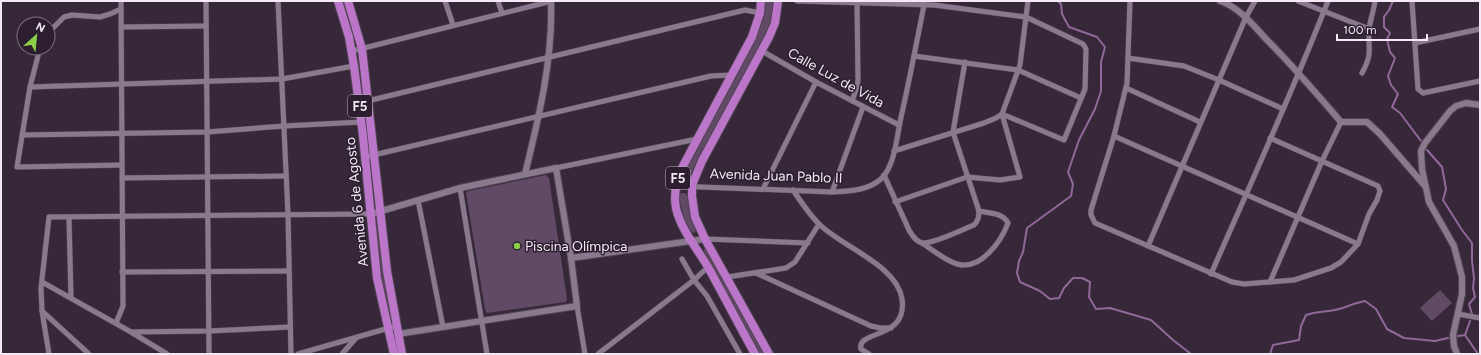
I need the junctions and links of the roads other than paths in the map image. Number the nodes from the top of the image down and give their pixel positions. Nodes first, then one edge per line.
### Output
1 (121, 1) edge
2 (206, 1) edge
3 (278, 1) edge
4 (338, 1) edge
5 (348, 1) edge
6 (445, 1) edge
7 (498, 1) edge
8 (552, 1) edge
9 (761, 1) edge
10 (778, 1) edge
11 (797, 1) edge
12 (1028, 1) edge
13 (1130, 1) edge
14 (1220, 1) edge
15 (1255, 1) edge
16 (1298, 1) edge
17 (1328, 1) edge
18 (1375, 1) edge
19 (1412, 1) edge
20 (857, 2) edge
21 (924, 3) edge
22 (121, 9) junction
23 (1324, 11) junction
24 (502, 13) junction
25 (760, 13) junction
26 (1026, 17) junction
27 (1246, 17) junction
28 (56, 25) edge
29 (453, 25) junction
30 (206, 26) junction
31 (121, 27) junction
32 (1369, 29) junction
33 (1480, 29) edge
34 (1415, 43) junction
35 (362, 49) junction
36 (352, 51) junction
37 (762, 51) junction
38 (38, 56) edge
39 (914, 56) junction
40 (548, 57) junction
41 (1128, 58) junction
42 (965, 62) junction
43 (354, 66) junction
44 (1018, 70) junction
45 (1300, 73) junction
46 (1362, 73) dead end
47 (732, 75) junction
48 (282, 79) junction
49 (1218, 80) junction
50 (1480, 81) edge
51 (206, 82) junction
52 (816, 82) junction
53 (121, 84) junction
54 (30, 87) junction
55 (1126, 88) junction
56 (1081, 98) junction
57 (368, 100) junction
58 (852, 101) junction
59 (359, 103) junction
60 (1480, 105) edge
61 (863, 108) junction
62 (1283, 109) junction
63 (1002, 114) junction
64 (539, 116) junction
65 (362, 122) junction
66 (1200, 122) junction
67 (1341, 122) junction
68 (899, 125) junction
69 (284, 126) junction
70 (122, 132) junction
71 (207, 132) junction
72 (953, 132) junction
73 (22, 135) junction
74 (1114, 136) junction
75 (697, 138) junction
76 (1270, 138) junction
77 (894, 151) junction
78 (370, 156) junction
79 (1322, 161) junction
80 (122, 165) junction
81 (1181, 166) junction
82 (556, 168) junction
83 (525, 174) junction
84 (884, 175) junction
85 (286, 176) junction
86 (967, 177) junction
87 (122, 178) junction
88 (207, 178) junction
89 (692, 185) junction
90 (676, 186) junction
91 (1426, 186) junction
92 (460, 188) junction
93 (763, 189) junction
94 (793, 190) junction
95 (832, 192) junction
96 (1246, 194) junction
97 (418, 200) junction
98 (896, 202) junction
99 (380, 211) junction
100 (979, 211) junction
101 (288, 214) junction
102 (371, 214) junction
103 (208, 215) junction
104 (123, 216) junction
105 (69, 217) junction
106 (1299, 217) junction
107 (819, 224) junction
108 (705, 239) junction
109 (691, 241) junction
110 (919, 242) junction
111 (808, 243) junction
112 (1358, 244) junction
113 (1148, 246) junction
114 (571, 258) junction
115 (682, 259) dead end
116 (708, 267) junction
117 (289, 271) junction
118 (122, 272) junction
119 (209, 272) junction
120 (756, 273) junction
121 (1211, 274) junction
122 (726, 277) junction
123 (694, 280) junction
124 (42, 282) junction
125 (1270, 282) junction
126 (71, 298) junction
127 (577, 306) junction
128 (42, 311) junction
129 (1458, 314) junction
130 (1480, 318) edge
131 (482, 321) junction
132 (116, 323) junction
133 (290, 327) junction
134 (392, 327) junction
135 (443, 327) junction
136 (891, 328) junction
137 (209, 331) junction
138 (131, 332) junction
139 (398, 334) junction
140 (357, 338) junction
141 (49, 354) edge
142 (88, 354) edge
143 (167, 354) edge
144 (209, 354) edge
145 (291, 354) edge
146 (298, 354) edge
147 (342, 354) edge
148 (394, 354) edge
149 (402, 354) edge
150 (487, 354) edge
151 (585, 354) edge
152 (598, 354) edge
153 (740, 354) edge
154 (755, 354) edge
155 (769, 354) edge
156 (869, 354) edge
157 (1457, 354) edge

1 - 22 street
2 - 30 street
3 - 48 street
4 - 36 highway, Avenida 6 de Agosto / F5
5 - 35 highway, Avenida 6 de Agosto / F5
6 - 29 street
7 - 24 street
8 - 24 street
8 - 40 street
9 - 25 highway, F5
10 - 37 highway, F5
11 - 20 street
12 - 26 street
13 - 41 street
14 - 27 street
15 - 27 street
16 - 23 street
17 - 23 street
18 - 32 street
19 - 34 street
20 - 21 street
20 - 58 street
21 - 26 street
21 - 39 street
22 - 28 street
22 - 31 street
23 - 32 street
23 - 45 street
24 - 29 street
25 - 40 street
25 - 47 highway, F5
26 - 44 street
26 - 56 street
27 - 45 street
27 - 49 street
29 - 35 street
30 - 31 street
30 - 51 street
31 - 53 street
32 - 46 street
33 - 34 street
34 - 50 street
35 - 36 street
35 - 57 highway, Avenida 6 de Agosto / F5
36 - 43 highway, Avenida 6 de Agosto / F5
37 - 52 street, Calle Luz de Vida
37 - 89 highway, F5
38 - 54 street
39 - 42 street
39 - 68 street
40 - 57 street
40 - 64 street
41 - 49 street
41 - 55 street
42 - 44 street
42 - 72 street
43 - 48 street
43 - 59 highway, Avenida 6 de Agosto / F5
44 - 56 street
44 - 63 street
45 - 62 street
45 - 67 street
47 - 64 street
47 - 75 highway, F5
48 - 51 street
48 - 69 street
49 - 62 street
49 - 66 street
51 - 53 street
51 - 71 street
52 - 58 street, Calle Luz de Vida
52 - 93 street
53 - 54 street
53 - 70 street
54 - 73 street
55 - 66 street
55 - 74 street
56 - 63 street
57 - 59 street
57 - 78 highway, Avenida 6 de Agosto / F5
58 - 61 street, Calle Luz de Vida
59 - 65 highway, Avenida 6 de Agosto / F5
60 - 91 street
61 - 68 street, Calle Luz de Vida
61 - 95 street
62 - 76 street
63 - 72 street
63 - 86 street
64 - 78 street
64 - 83 street
65 - 69 street
65 - 78 highway, Avenida 6 de Agosto / F5
66 - 81 street
67 - 79 street
67 - 91 street
68 - 77 street
69 - 71 street
69 - 85 street
70 - 71 street
70 - 73 street
70 - 80 street
71 - 88 street
72 - 77 street
72 - 86 street
73 - 80 street
74 - 81 street
74 - 113 street
75 - 82 street
75 - 90 highway, F5
76 - 79 street
76 - 96 street
77 - 84 street
78 - 99 highway, Avenida 6 de Agosto / F5
78 - 102 highway, Avenida 6 de Agosto / F5
79 - 106 street
79 - 112 street
80 - 87 street
81 - 96 street
81 - 113 street
82 - 83 street
82 - 114 street
83 - 92 street
84 - 95 street, Avenida Juan Pablo II
84 - 98 street
85 - 88 street
85 - 101 street
86 - 98 street
86 - 100 street
87 - 88 street
87 - 104 street
88 - 103 street
89 - 90 street, Avenida Juan Pablo II
89 - 93 street, Avenida Juan Pablo II
89 - 108 highway, F5
90 - 109 highway, F5
91 - 129 street
92 - 97 street
92 - 131 street
93 - 94 street, Avenida Juan Pablo II
94 - 95 street, Avenida Juan Pablo II
94 - 107 street
96 - 106 street
96 - 121 street
97 - 99 street
97 - 135 street
98 - 110 street
99 - 102 street
99 - 134 highway, Avenida 6 de Agosto / F5
100 - 110 street
100 - 110 street
101 - 102 street
101 - 103 street
101 - 117 street
102 - 134 highway, Avenida 6 de Agosto / F5
103 - 104 street
103 - 119 street
104 - 105 street
104 - 118 street
105 - 124 street
105 - 126 street
106 - 112 street
106 - 125 street
107 - 111 street
107 - 136 street
108 - 109 street
108 - 111 street
108 - 122 highway, F5
109 - 114 street
109 - 116 highway, F5
111 - 120 street
112 - 125 street
113 - 121 street
114 - 127 street
115 - 123 street
116 - 123 street
116 - 154 highway, F5
117 - 119 street
117 - 133 street
118 - 119 street
118 - 132 street
119 - 137 street
120 - 122 street
120 - 136 street
121 - 125 street
122 - 155 highway, F5
123 - 152 street
123 - 153 street
124 - 126 street
124 - 128 street
126 - 132 street
127 - 131 street
127 - 151 street
128 - 141 street
128 - 142 street
129 - 130 street
129 - 157 street
131 - 135 street
131 - 150 street
132 - 138 street
133 - 137 street
133 - 145 street
134 - 139 highway, Avenida 6 de Agosto / F5
134 - 140 street
134 - 148 highway, Avenida 6 de Agosto / F5
135 - 139 street
136 - 156 street
137 - 138 street
137 - 144 street
138 - 143 street
139 - 149 highway, Avenida 6 de Agosto / F5
140 - 146 street
140 - 147 street

